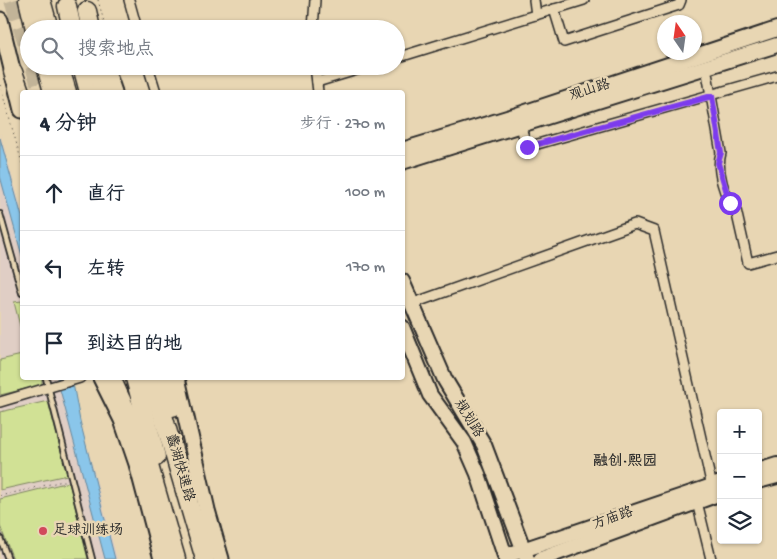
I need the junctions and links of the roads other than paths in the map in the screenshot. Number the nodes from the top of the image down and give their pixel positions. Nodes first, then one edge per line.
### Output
1 (28, 0) edge
2 (41, 0) edge
3 (129, 0) edge
4 (314, 0) edge
5 (534, 0) edge
6 (584, 0) edge
7 (681, 0) edge
8 (90, 4) edge
9 (67, 6) dead end
10 (554, 9) junction
11 (536, 15) junction
12 (0, 20) edge
13 (33, 20) edge
14 (47, 20) edge
15 (70, 20) edge
16 (91, 20) edge
17 (135, 20) edge
18 (314, 20) edge
19 (777, 29) edge
20 (777, 45) edge
21 (405, 55) edge
22 (706, 67) junction
23 (14, 72) junction
24 (48, 75) edge
25 (62, 75) edge
26 (84, 75) edge
27 (100, 75) edge
28 (108, 75) edge
29 (151, 75) edge
30 (317, 75) edge
31 (340, 75) edge
32 (777, 76) edge
33 (317, 82) junction
34 (52, 90) edge
35 (66, 90) edge
36 (88, 90) edge
37 (103, 90) edge
38 (113, 90) edge
39 (155, 90) edge
40 (318, 90) edge
41 (20, 91) edge
42 (712, 96) junction
43 (20, 100) edge
44 (519, 120) junction
45 (405, 149) edge
46 (405, 161) edge
47 (0, 214) edge
48 (777, 255) edge
49 (20, 286) edge
50 (405, 289) edge
51 (411, 304) junction
52 (405, 334) edge
53 (66, 380) edge
54 (102, 380) edge
55 (112, 380) edge
56 (123, 380) edge
57 (136, 380) edge
58 (153, 380) edge
59 (166, 380) edge
60 (177, 380) edge
61 (49, 383) edge
62 (0, 402) edge
63 (145, 452) junction
64 (777, 465) edge
65 (762, 470) edge
66 (777, 476) edge
67 (762, 481) edge
68 (717, 489) edge
69 (697, 502) junction
70 (199, 535) junction
71 (0, 538) edge
72 (526, 554) edge
73 (505, 557) edge
74 (8, 559) edge
75 (92, 559) edge
76 (162, 559) edge
77 (176, 559) edge
78 (183, 559) edge
79 (205, 559) edge
80 (221, 559) edge
81 (540, 559) edge
82 (710, 559) edge

1 - 13 highway
2 - 14 highway
3 - 17 street
4 - 18 street
5 - 11 street
6 - 10 street
7 - 10 street
8 - 16 highway
9 - 15 highway
10 - 11 street
11 - 21 street
12 - 23 main road
19 - 44 street, 观山路
20 - 22 street, 观山路
22 - 42 street
22 - 44 street, 观山路
23 - 41 highway
23 - 43 main road
24 - 34 highway
25 - 35 highway
26 - 36 highway
27 - 37 highway
28 - 38 main road
29 - 39 street
30 - 33 street
31 - 33 street
32 - 42 street
33 - 40 street
42 - 44 street
42 - 48 street
44 - 45 street, 观山路
44 - 46 street, 观山路
47 - 49 lane
50 - 51 street, 规划路
51 - 68 street
51 - 72 street, 规划路
52 - 73 street, 规划路
53 - 61 street
54 - 76 main road
55 - 63 highway
56 - 63 highway
57 - 78 highway, 蠡湖快速路
58 - 70 highway, 蠡湖快速路
59 - 70 highway
60 - 80 main road
61 - 62 street
61 - 75 lane
63 - 77 highway
64 - 65 street
66 - 67 street
68 - 69 street, 方庙路
68 - 72 street, 方庙路
69 - 81 street, 方庙路
69 - 82 street
70 - 79 highway, 蠡湖快速路
71 - 74 lane
72 - 73 street, 方庙路

